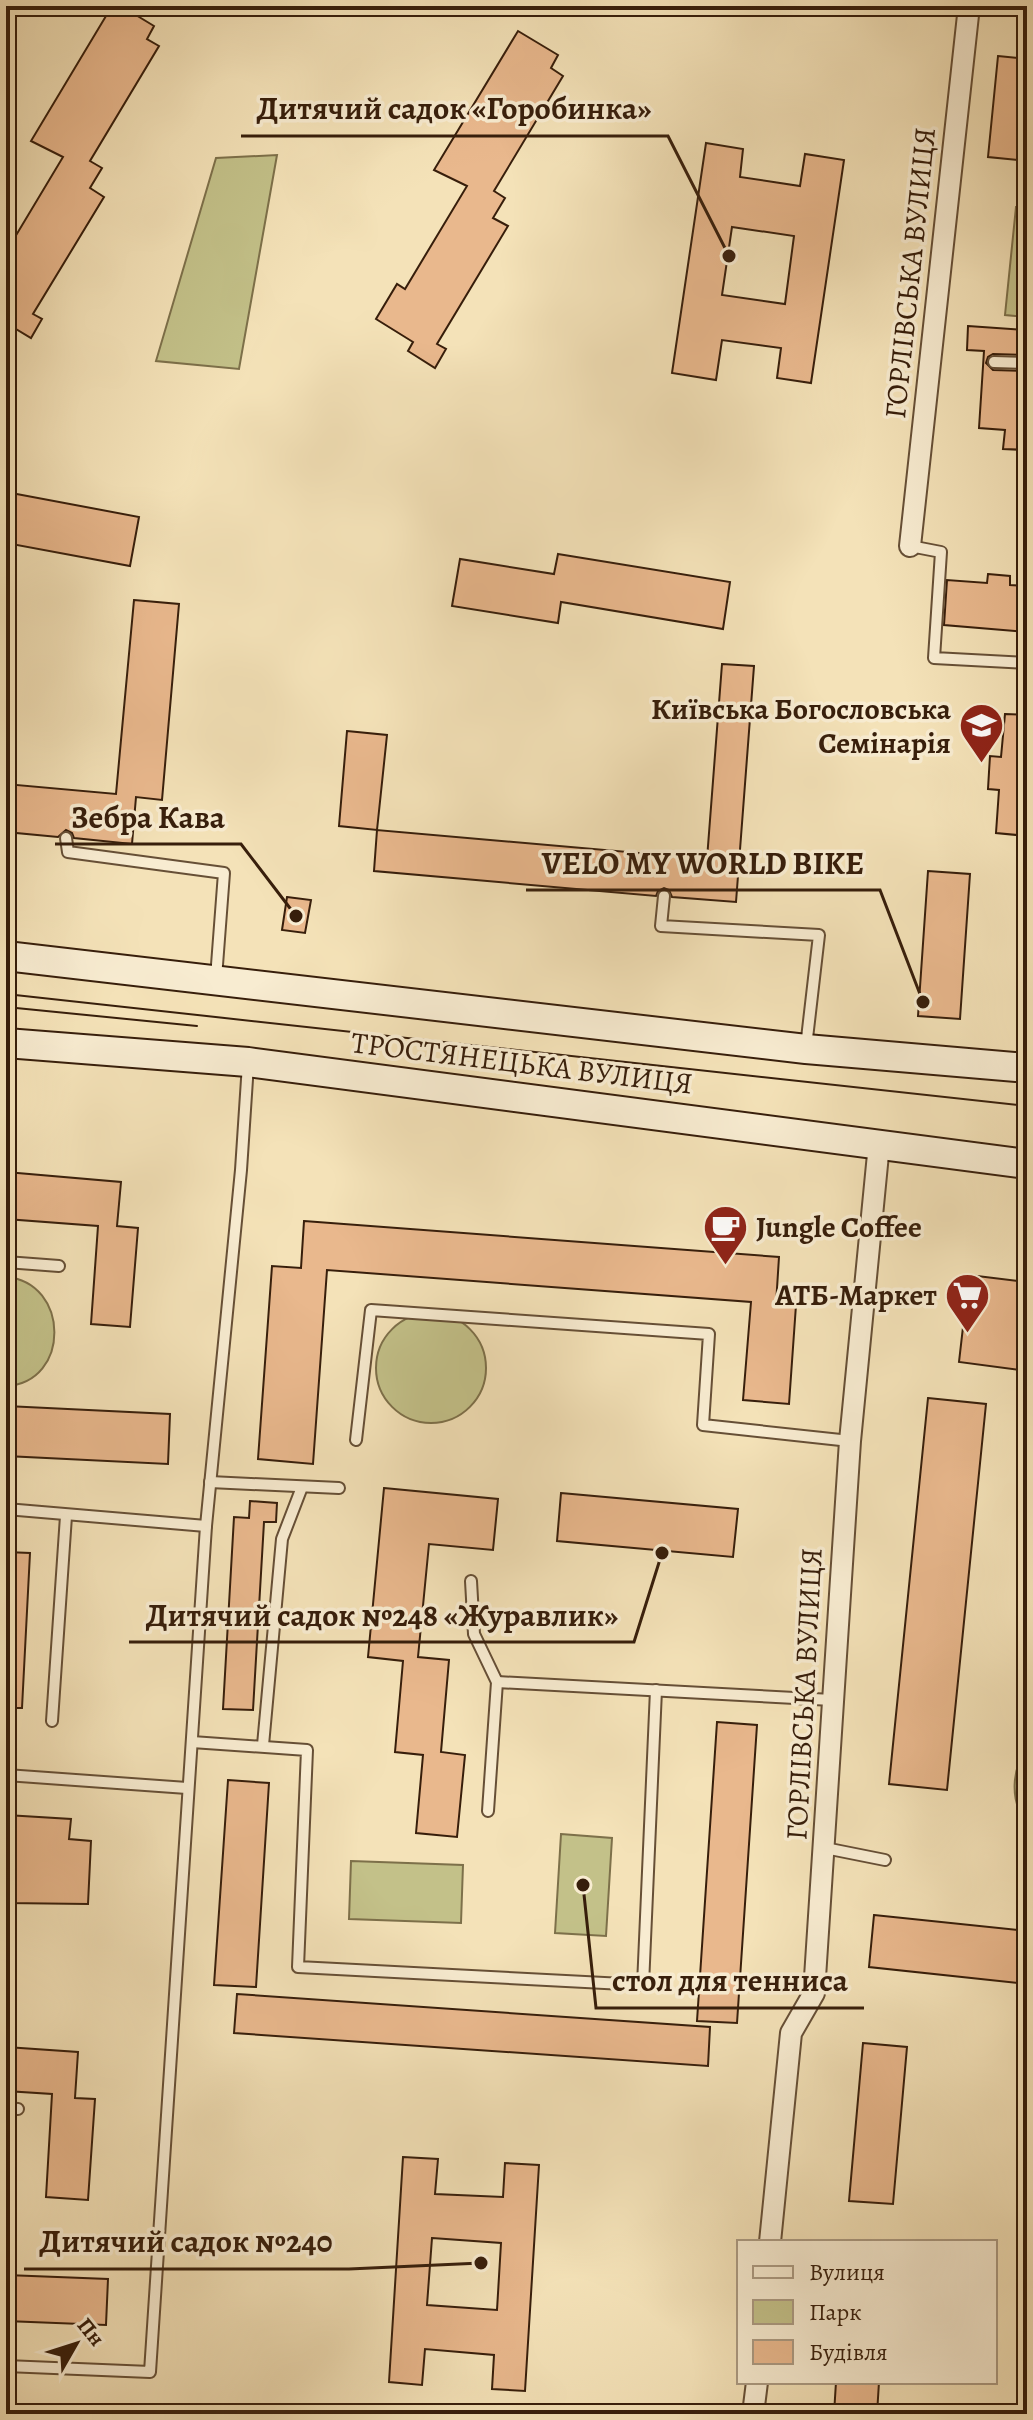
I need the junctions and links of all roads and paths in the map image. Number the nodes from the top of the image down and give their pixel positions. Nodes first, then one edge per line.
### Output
1 (969, 6) edge
2 (994, 362) dead end
3 (1027, 363) edge
4 (910, 546) joint
5 (1027, 663) edge
6 (66, 838) dead end
7 (664, 896) dead end
8 (6, 956) edge
9 (216, 980) junction
10 (6, 1043) edge
11 (806, 1049) junction
12 (248, 1062) junction
13 (1027, 1068) edge
14 (879, 1144) junction
15 (1027, 1164) edge
16 (6, 1262) edge
17 (59, 1266) dead end
18 (356, 1440) dead end
19 (850, 1441) junction
20 (210, 1482) junction
21 (302, 1487) junction
22 (339, 1488) dead end
23 (6, 1509) edge
24 (66, 1516) junction
25 (206, 1526) junction
26 (471, 1581) dead end
27 (497, 1682) junction
28 (656, 1690) junction
29 (832, 1700) junction
30 (52, 1721) dead end
31 (192, 1742) junction
32 (263, 1745) junction
33 (6, 1775) edge
34 (187, 1788) junction
35 (488, 1811) dead end
36 (825, 1848) junction
37 (885, 1860) dead end
38 (6, 2108) edge
39 (18, 2109) dead end
40 (770, 2240) edge
41 (8, 2367) edge
42 (757, 2384) edge
43 (8, 2414) edge
44 (753, 2414) edge

1 - 4 street, ГОРЛІВСЬКА ВУЛИЦЯ
2 - 3 lane
4 - 5 lane
6 - 9 lane
7 - 11 lane
8 - 9 main road, ТРОСТЯНЕЦЬКА ВУЛИЦЯ
9 - 11 main road, ТРОСТЯНЕЦЬКА ВУЛИЦЯ
10 - 12 main road, ТРОСТЯНЕЦЬКА ВУЛИЦЯ
11 - 13 main road, ТРОСТЯНЕЦЬКА ВУЛИЦЯ
12 - 14 main road, ТРОСТЯНЕЦЬКА ВУЛИЦЯ
12 - 20 lane
14 - 15 main road, ТРОСТЯНЕЦЬКА ВУЛИЦЯ
14 - 19 street, ГОРЛІВСЬКА ВУЛИЦЯ
16 - 17 lane
18 - 19 lane
19 - 29 street, ГОРЛІВСЬКА ВУЛИЦЯ
20 - 21 lane
20 - 25 lane
21 - 22 lane
21 - 32 lane
23 - 24 lane
24 - 25 lane
24 - 30 lane
25 - 31 lane
26 - 27 lane
27 - 28 lane
27 - 35 lane
28 - 29 lane
28 - 32 lane
29 - 36 street, ГОРЛІВСЬКА ВУЛИЦЯ
31 - 32 lane
31 - 34 lane
33 - 34 lane
34 - 41 lane
36 - 37 lane
36 - 40 street, ГОРЛІВСЬКА ВУЛИЦЯ
38 - 39 lane
41 - 43 lane
42 - 44 street

